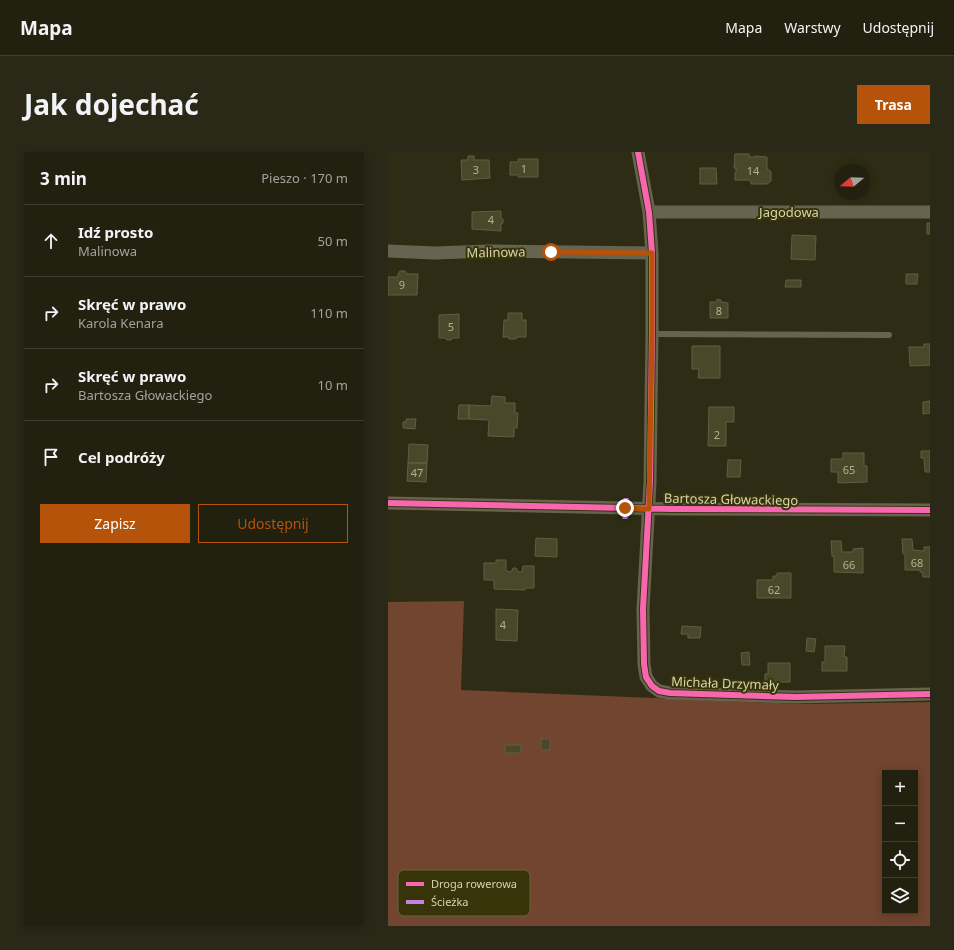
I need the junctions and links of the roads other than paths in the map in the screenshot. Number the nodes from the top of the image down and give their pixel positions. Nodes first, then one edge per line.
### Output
1 (638, 152) edge
2 (649, 212) junction
3 (930, 212) edge
4 (388, 251) edge
5 (652, 253) junction
6 (652, 334) junction
7 (889, 335) dead end
8 (388, 503) edge
9 (649, 509) junction
10 (930, 510) edge
11 (930, 694) edge

1 - 2 street, Michała Drzymały
2 - 3 street, Jagodowa
2 - 5 street, Michała Drzymały
4 - 5 street, Malinowa
5 - 6 street, Michała Drzymały
6 - 7 lane
6 - 9 street, Michała Drzymały
8 - 9 street, Bartosza Głowackiego
9 - 10 street, Bartosza Głowackiego
9 - 11 street, Michała Drzymały

